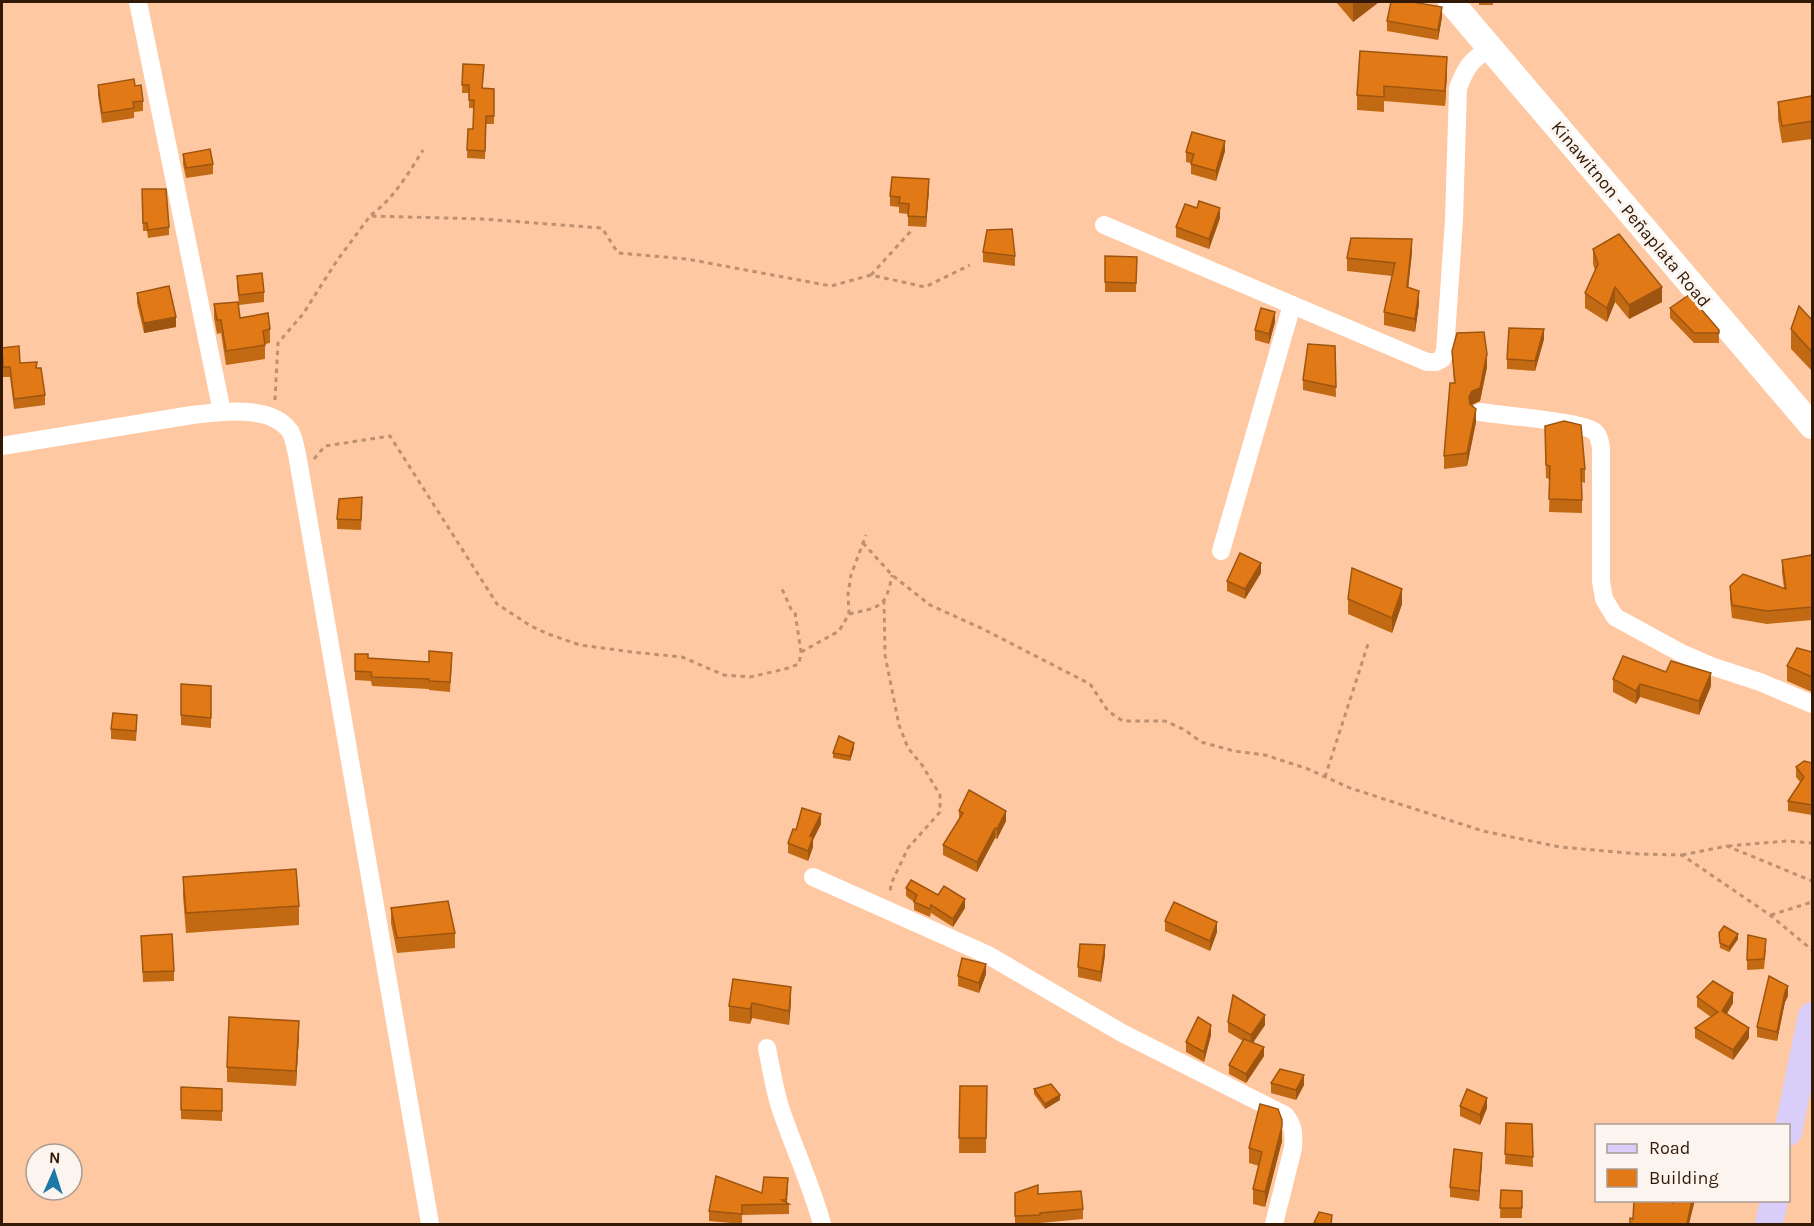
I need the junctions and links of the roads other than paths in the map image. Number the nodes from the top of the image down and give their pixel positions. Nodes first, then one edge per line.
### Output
1 (138, 2) edge
2 (1451, 2) edge
3 (1490, 48) junction
4 (1104, 225) dead end
5 (1292, 305) junction
6 (222, 412) junction
7 (1480, 412) dead end
8 (1812, 426) edge
9 (2, 446) edge
10 (1221, 551) dead end
11 (1812, 704) edge
12 (813, 877) dead end
13 (1812, 1016) edge
14 (767, 1048) dead end
15 (1790, 1124) edge
16 (1774, 1202) edge
17 (430, 1224) edge
18 (822, 1224) edge
19 (1274, 1224) edge
20 (1769, 1224) edge

1 - 6 street
2 - 3 street, Kinawitnon - Peñaplata Road
3 - 5 street
3 - 8 street, Kinawitnon - Peñaplata Road
4 - 5 street
5 - 10 street
6 - 9 street
6 - 17 street
7 - 11 street
12 - 19 street
13 - 15 main road
14 - 18 street
16 - 20 main road

